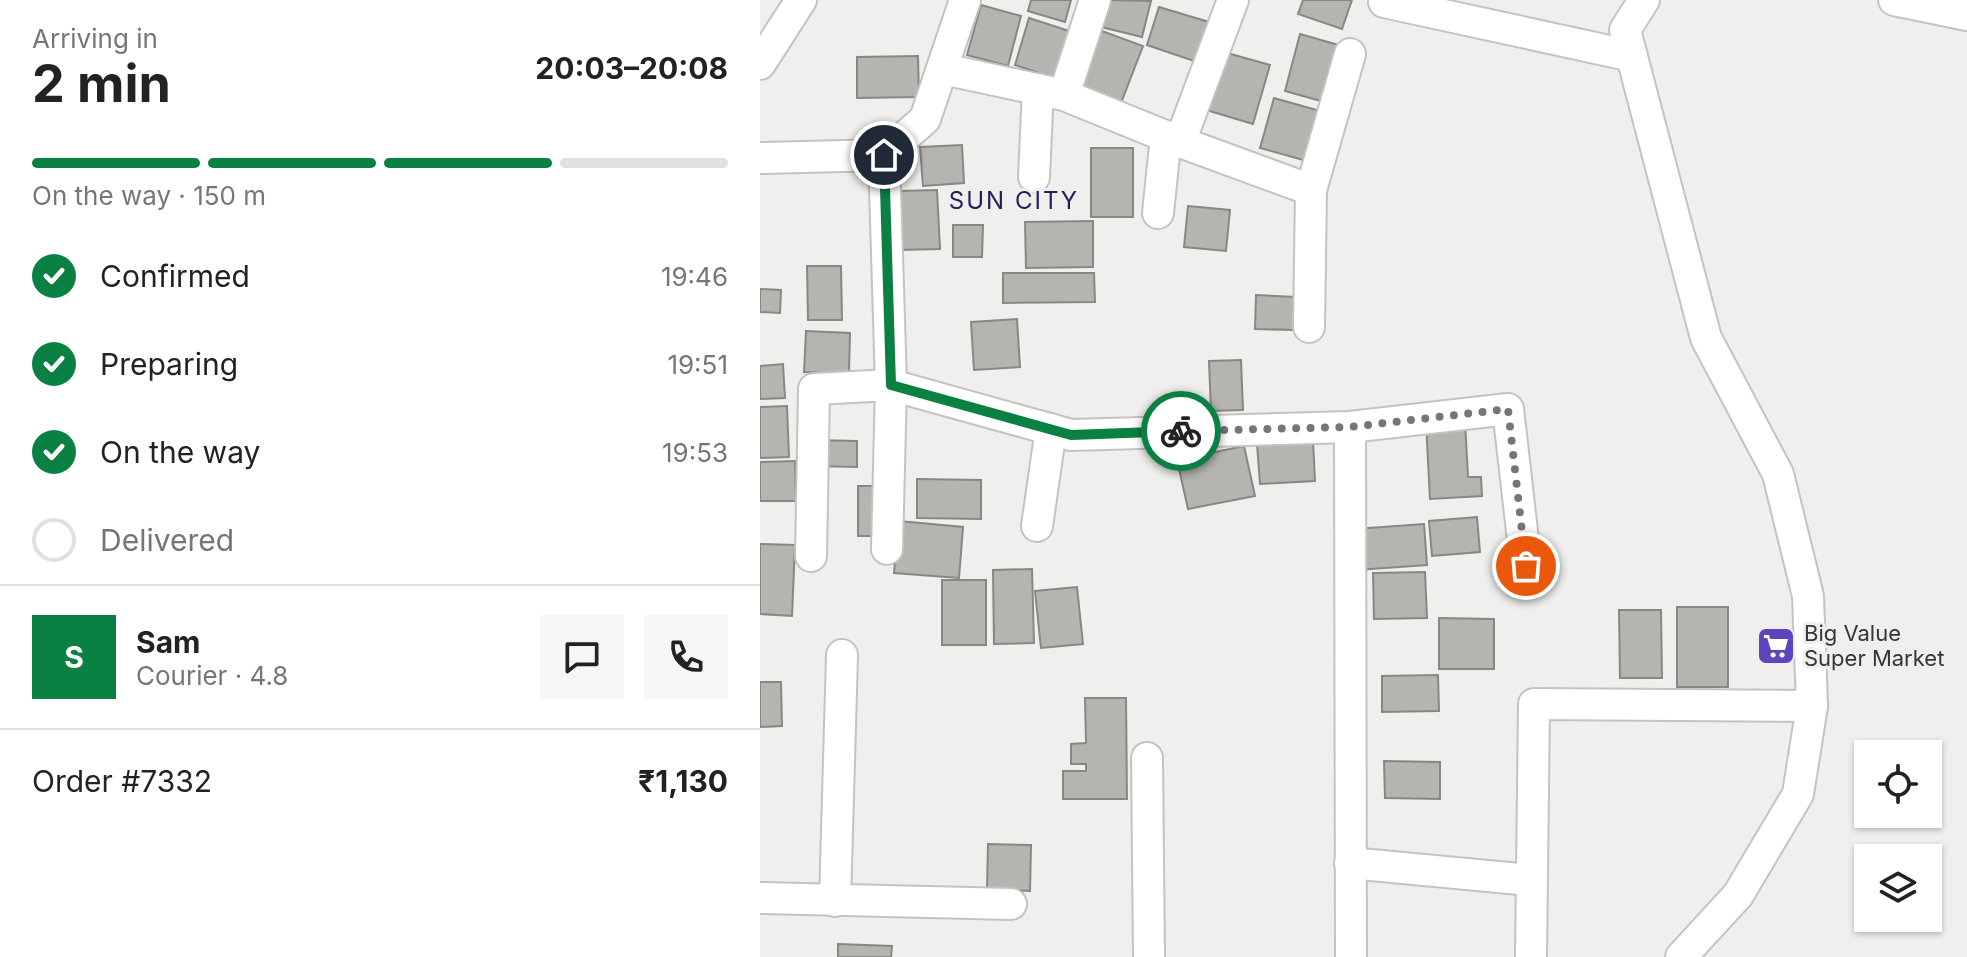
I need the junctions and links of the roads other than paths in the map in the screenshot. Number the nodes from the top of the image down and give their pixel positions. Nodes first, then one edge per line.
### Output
1 (801, 0) edge
2 (965, 0) edge
3 (1095, 0) edge
4 (1233, 0) edge
5 (1644, 0) edge
6 (1894, 0) edge
7 (1384, 2) dead end
8 (1967, 15) edge
9 (1350, 54) dead end
10 (1632, 56) junction
11 (760, 64) edge
12 (943, 69) junction
13 (1051, 92) junction
14 (1173, 139) junction
15 (884, 155) junction
16 (760, 158) edge
17 (1034, 177) dead end
18 (1311, 190) junction
19 (1158, 213) dead end
20 (1309, 327) dead end
21 (891, 385) junction
22 (1350, 427) junction
23 (1051, 429) junction
24 (1037, 526) dead end
25 (887, 549) dead end
26 (811, 556) dead end
27 (1526, 566) dead end
28 (842, 655) dead end
29 (1812, 706) junction
30 (1147, 758) dead end
31 (1350, 863) junction
32 (1530, 880) junction
33 (760, 898) edge
34 (835, 901) junction
35 (1011, 904) dead end
36 (1149, 957) edge
37 (1351, 957) edge
38 (1531, 957) edge
39 (1681, 957) edge

1 - 11 street
2 - 12 street
3 - 13 street
4 - 14 street
5 - 10 street
6 - 8 street
7 - 10 street
9 - 18 street
10 - 29 street
12 - 13 street
12 - 15 street
13 - 14 street
13 - 17 street
14 - 18 street
14 - 19 street
15 - 16 street
15 - 21 street
18 - 20 street
21 - 23 street
21 - 25 street
21 - 26 street
22 - 23 street
22 - 27 street
22 - 31 street
23 - 24 street
28 - 34 street
29 - 32 street
29 - 39 street
30 - 36 street
31 - 32 street
31 - 37 street
32 - 38 street
33 - 34 street
34 - 35 street

